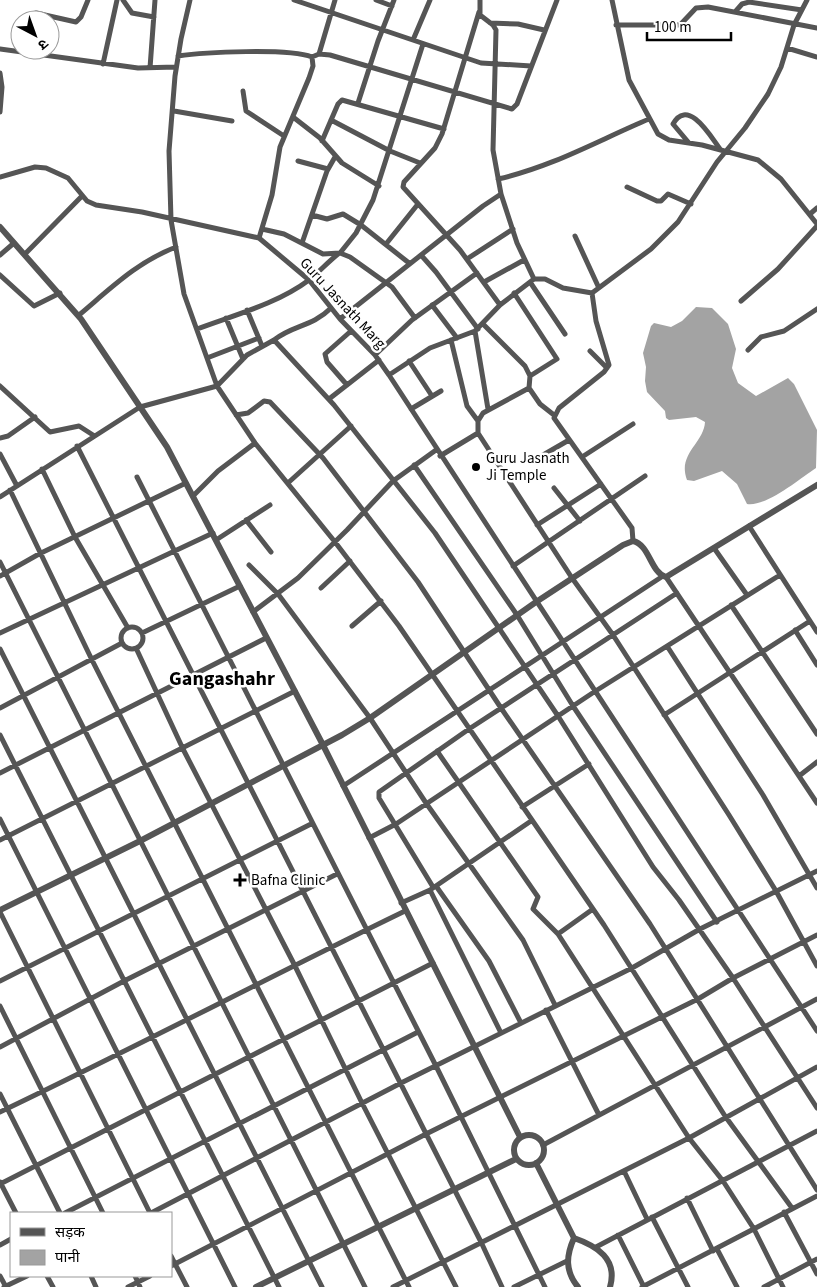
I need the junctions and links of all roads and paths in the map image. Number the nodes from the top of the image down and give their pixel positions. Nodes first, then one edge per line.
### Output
1 (88, 0) edge
2 (117, 0) edge
3 (123, 0) edge
4 (155, 0) edge
5 (190, 0) edge
6 (294, 0) edge
7 (335, 0) edge
8 (376, 0) edge
9 (430, 0) edge
10 (480, 0) edge
11 (557, 0) edge
12 (612, 0) edge
13 (807, 0) edge
14 (393, 3) edge
15 (802, 10) junction
16 (479, 12) junction
17 (735, 12) junction
18 (330, 13) junction
19 (154, 17) junction
20 (60, 19) edge
21 (490, 23) junction
22 (616, 25) junction
23 (794, 25) junction
24 (817, 28) edge
25 (544, 30) junction
26 (382, 31) junction
27 (413, 40) junction
28 (423, 44) junction
29 (787, 48) junction
30 (319, 54) junction
31 (178, 56) junction
32 (60, 57) edge
33 (312, 57) junction
34 (466, 57) junction
35 (817, 57) edge
36 (103, 64) junction
37 (495, 64) junction
38 (531, 66) junction
39 (176, 67) junction
40 (150, 68) junction
41 (370, 68) junction
42 (0, 73) edge
43 (412, 80) junction
44 (243, 91) dead end
45 (455, 92) junction
46 (358, 103) junction
47 (495, 104) junction
48 (174, 111) junction
49 (0, 112) edge
50 (293, 117) junction
51 (400, 117) junction
52 (649, 119) junction
53 (331, 120) junction
54 (232, 121) dead end
55 (444, 129) junction
56 (284, 136) junction
57 (322, 141) junction
58 (689, 143) junction
59 (723, 150) junction
60 (390, 151) junction
61 (335, 157) junction
62 (298, 161) dead end
63 (420, 163) junction
64 (328, 169) junction
65 (0, 178) edge
66 (498, 179) junction
67 (378, 186) junction
68 (627, 187) dead end
69 (501, 194) junction
70 (82, 196) junction
71 (418, 204) junction
72 (691, 204) junction
73 (817, 208) edge
74 (810, 214) junction
75 (312, 215) junction
76 (171, 220) junction
77 (361, 225) junction
78 (817, 225) edge
79 (0, 227) edge
80 (262, 229) junction
81 (513, 229) junction
82 (446, 234) junction
83 (575, 236) dead end
84 (258, 238) junction
85 (14, 243) junction
86 (302, 243) junction
87 (386, 244) junction
88 (176, 248) junction
89 (25, 254) junction
90 (339, 254) junction
91 (0, 255) edge
92 (420, 255) junction
93 (467, 259) junction
94 (524, 260) junction
95 (409, 263) junction
96 (477, 273) junction
97 (0, 275) edge
98 (309, 280) junction
99 (532, 280) junction
100 (386, 282) junction
101 (484, 282) junction
102 (598, 286) junction
103 (60, 292) junction
104 (450, 292) junction
105 (592, 292) junction
106 (514, 293) junction
107 (741, 301) dead end
108 (432, 305) junction
109 (500, 305) junction
110 (331, 308) junction
111 (817, 309) edge
112 (247, 310) junction
113 (79, 316) junction
114 (226, 318) junction
115 (340, 318) junction
116 (415, 318) junction
117 (483, 324) junction
118 (197, 328) junction
119 (476, 330) junction
120 (351, 331) junction
121 (565, 334) dead end
122 (259, 338) junction
123 (454, 339) junction
124 (274, 340) junction
125 (238, 346) junction
126 (262, 346) junction
127 (748, 350) dead end
128 (590, 351) dead end
129 (375, 355) junction
130 (207, 358) junction
131 (243, 359) junction
132 (379, 360) junction
133 (409, 360) junction
134 (607, 368) junction
135 (389, 375) junction
136 (530, 376) junction
137 (347, 385) junction
138 (0, 386) edge
139 (217, 386) junction
140 (529, 388) junction
141 (440, 391) dead end
142 (432, 396) junction
143 (329, 399) junction
144 (140, 407) junction
145 (411, 409) junction
146 (488, 409) junction
147 (236, 415) junction
148 (554, 415) junction
149 (35, 417) junction
150 (478, 421) junction
151 (633, 424) dead end
152 (351, 426) junction
153 (478, 433) junction
154 (93, 435) junction
155 (0, 438) edge
156 (569, 440) junction
157 (255, 444) junction
158 (77, 446) junction
159 (436, 450) junction
160 (0, 454) edge
161 (320, 454) junction
162 (440, 456) junction
163 (582, 457) junction
164 (531, 462) dead end
165 (414, 464) junction
166 (42, 469) junction
167 (645, 476) dead end
168 (137, 477) dead end
169 (393, 481) junction
170 (288, 482) junction
171 (186, 483) junction
172 (601, 484) junction
173 (817, 485) edge
174 (17, 486) junction
175 (554, 488) dead end
176 (10, 490) junction
177 (0, 496) edge
178 (193, 496) junction
179 (612, 500) junction
180 (151, 501) junction
181 (270, 505) dead end
182 (568, 506) junction
183 (365, 512) junction
184 (116, 518) junction
185 (246, 520) junction
186 (580, 522) junction
187 (537, 525) junction
188 (749, 526) junction
189 (213, 533) junction
190 (75, 537) junction
191 (216, 540) junction
192 (633, 541) junction
193 (335, 542) junction
194 (548, 542) junction
195 (714, 548) junction
196 (175, 551) junction
197 (271, 552) dead end
198 (40, 554) junction
199 (350, 561) junction
200 (0, 562) edge
201 (249, 564) dead end
202 (513, 566) junction
203 (140, 568) junction
204 (6, 573) junction
205 (780, 575) junction
206 (0, 576) edge
207 (665, 576) junction
208 (572, 578) junction
209 (103, 585) junction
210 (240, 586) junction
211 (321, 588) dead end
212 (677, 593) junction
213 (278, 594) junction
214 (747, 595) junction
215 (381, 602) junction
216 (536, 602) junction
217 (63, 603) junction
218 (202, 605) junction
219 (731, 605) junction
220 (253, 612) junction
221 (517, 615) junction
222 (600, 618) junction
223 (30, 620) junction
224 (810, 621) junction
225 (167, 623) junction
226 (698, 625) junction
227 (352, 626) dead end
228 (128, 628) junction
229 (499, 628) junction
230 (795, 630) junction
231 (817, 632) edge
232 (0, 633) edge
233 (142, 633) junction
234 (613, 634) junction
235 (266, 638) junction
236 (562, 642) junction
237 (122, 643) junction
238 (667, 646) junction
239 (136, 648) junction
240 (0, 649) edge
241 (762, 650) junction
242 (464, 653) junction
243 (542, 655) junction
244 (230, 656) junction
245 (92, 660) junction
246 (574, 660) junction
247 (817, 666) edge
248 (523, 667) junction
249 (633, 668) junction
250 (730, 671) junction
251 (553, 674) junction
252 (432, 675) junction
253 (194, 676) junction
254 (58, 677) junction
255 (536, 685) junction
256 (489, 690) junction
257 (295, 691) junction
258 (594, 692) junction
259 (157, 694) junction
260 (24, 695) junction
261 (698, 695) junction
262 (574, 706) junction
263 (0, 708) edge
264 (501, 708) junction
265 (457, 711) junction
266 (256, 712) junction
267 (120, 713) junction
268 (558, 716) junction
269 (664, 716) junction
270 (370, 718) junction
271 (469, 729) junction
272 (220, 730) junction
273 (84, 731) junction
274 (817, 734) edge
275 (0, 735) edge
276 (524, 740) junction
277 (323, 745) junction
278 (48, 749) junction
279 (183, 749) junction
280 (437, 751) junction
281 (394, 754) junction
282 (491, 762) junction
283 (817, 762) edge
284 (589, 764) junction
285 (16, 765) junction
286 (283, 766) junction
287 (147, 767) junction
288 (405, 772) junction
289 (0, 773) edge
290 (799, 776) junction
291 (458, 782) junction
292 (248, 784) junction
293 (111, 785) junction
294 (343, 786) junction
295 (555, 786) junction
296 (77, 802) junction
297 (426, 803) junction
298 (817, 803) edge
299 (213, 804) junction
300 (522, 807) junction
301 (0, 819) edge
302 (42, 819) junction
303 (531, 821) junction
304 (174, 823) junction
305 (311, 824) junction
306 (396, 824) junction
307 (8, 836) junction
308 (369, 838) junction
309 (0, 840) edge
310 (277, 841) junction
311 (140, 842) junction
312 (500, 842) junction
313 (104, 858) junction
314 (240, 860) junction
315 (468, 864) junction
316 (817, 870) edge
317 (72, 874) junction
318 (337, 874) junction
319 (810, 874) junction
320 (202, 878) junction
321 (433, 888) junction
322 (817, 888) edge
323 (303, 891) junction
324 (776, 891) junction
325 (36, 892) junction
326 (167, 896) junction
327 (401, 903) junction
328 (266, 909) junction
329 (593, 909) junction
330 (738, 910) junction
331 (0, 911) edge
332 (405, 911) junction
333 (134, 913) junction
334 (717, 922) junction
335 (228, 929) junction
336 (700, 929) junction
337 (99, 930) junction
338 (365, 930) junction
339 (558, 934) junction
340 (817, 935) edge
341 (802, 942) junction
342 (332, 946) junction
343 (193, 947) junction
344 (65, 948) junction
345 (665, 950) junction
346 (771, 959) junction
347 (433, 962) junction
348 (159, 964) junction
349 (294, 964) junction
350 (817, 966) edge
351 (27, 968) junction
352 (632, 968) junction
353 (733, 978) junction
354 (124, 980) junction
355 (0, 981) edge
356 (392, 982) junction
357 (256, 984) junction
358 (594, 987) junction
359 (90, 998) junction
360 (698, 999) junction
361 (817, 999) edge
362 (358, 1000) junction
363 (221, 1002) junction
364 (555, 1005) junction
365 (0, 1006) edge
366 (802, 1008) junction
367 (546, 1010) junction
368 (662, 1016) junction
369 (54, 1019) junction
370 (321, 1019) junction
371 (186, 1020) junction
372 (521, 1023) junction
373 (765, 1028) junction
374 (817, 1031) edge
375 (418, 1032) junction
376 (501, 1033) junction
377 (624, 1036) junction
378 (16, 1038) junction
379 (152, 1038) junction
380 (283, 1039) junction
381 (0, 1047) edge
382 (474, 1047) junction
383 (728, 1047) junction
384 (383, 1050) junction
385 (118, 1056) junction
386 (248, 1056) junction
387 (572, 1062) junction
388 (694, 1064) junction
389 (436, 1066) junction
390 (817, 1067) edge
391 (346, 1069) junction
392 (82, 1073) junction
393 (213, 1073) junction
394 (797, 1077) junction
395 (401, 1083) junction
396 (655, 1084) junction
397 (308, 1088) junction
398 (42, 1092) junction
399 (179, 1092) junction
400 (0, 1094) edge
401 (500, 1098) junction
402 (760, 1098) junction
403 (362, 1103) junction
404 (274, 1104) junction
405 (817, 1108) edge
406 (8, 1109) junction
407 (146, 1109) junction
408 (0, 1112) edge
409 (598, 1115) junction
410 (725, 1116) junction
411 (460, 1117) junction
412 (238, 1123) junction
413 (326, 1123) junction
414 (109, 1128) junction
415 (817, 1131) edge
416 (426, 1134) junction
417 (520, 1137) junction
418 (689, 1138) junction
419 (204, 1140) junction
420 (292, 1141) junction
421 (543, 1145) junction
422 (790, 1145) junction
423 (70, 1148) junction
424 (388, 1154) junction
425 (170, 1158) junction
426 (258, 1159) junction
427 (516, 1159) junction
428 (759, 1162) junction
429 (536, 1163) junction
430 (36, 1165) junction
431 (624, 1171) junction
432 (351, 1173) junction
433 (488, 1173) junction
434 (223, 1177) junction
435 (133, 1178) junction
436 (723, 1181) junction
437 (0, 1183) edge
438 (317, 1190) junction
439 (454, 1190) junction
440 (817, 1190) edge
441 (188, 1193) junction
442 (817, 1196) edge
443 (95, 1198) junction
444 (687, 1198) junction
445 (557, 1204) junction
446 (792, 1208) junction
447 (416, 1209) junction
448 (281, 1210) junction
449 (15, 1212) edge
450 (60, 1212) edge
451 (67, 1212) edge
452 (102, 1212) edge
453 (150, 1212) edge
454 (152, 1212) edge
455 (784, 1212) junction
456 (650, 1218) junction
457 (514, 1225) junction
458 (248, 1227) junction
459 (378, 1228) junction
460 (754, 1229) junction
461 (618, 1235) junction
462 (574, 1238) junction
463 (481, 1242) junction
464 (213, 1244) junction
465 (344, 1244) junction
466 (596, 1247) junction
467 (715, 1250) junction
468 (817, 1259) edge
469 (308, 1260) junction
470 (567, 1261) junction
471 (443, 1262) junction
472 (810, 1262) junction
473 (173, 1265) edge
474 (678, 1268) junction
475 (817, 1274) edge
476 (539, 1275) junction
477 (0, 1276) edge
478 (25, 1277) edge
479 (274, 1278) junction
480 (779, 1279) junction
481 (406, 1280) junction
482 (139, 1284) edge
483 (5, 1287) edge
484 (128, 1287) edge
485 (187, 1287) edge
486 (235, 1287) edge
487 (256, 1287) edge
488 (279, 1287) edge
489 (322, 1287) edge
490 (365, 1287) edge
491 (393, 1287) edge
492 (409, 1287) edge
493 (456, 1287) edge
494 (502, 1287) edge
495 (514, 1287) edge
496 (545, 1287) edge
497 (578, 1287) edge
498 (610, 1287) edge
499 (643, 1287) edge
500 (688, 1287) edge
501 (736, 1287) edge
502 (764, 1287) edge
503 (783, 1287) edge

1 - 20 street
2 - 36 street
3 - 19 street
4 - 19 street
5 - 31 street
6 - 18 street
7 - 18 street
8 - 14 street
9 - 27 street
10 - 16 street
11 - 25 street
12 - 22 street
13 - 15 street
14 - 26 street
15 - 17 street
15 - 23 street
16 - 21 street
16 - 34 street
17 - 22 street
17 - 23 street
18 - 26 street
18 - 30 street
19 - 40 street
21 - 25 street
21 - 37 street
22 - 52 street
23 - 24 street
23 - 29 street
25 - 38 street
26 - 27 street
26 - 41 street
27 - 28 street
28 - 34 street
28 - 43 street
29 - 35 street
29 - 59 street
30 - 33 street
30 - 41 street
31 - 33 street
31 - 39 street
32 - 36 street
33 - 50 street
34 - 37 street
34 - 45 street
36 - 40 street
37 - 38 street
37 - 47 street
38 - 47 street
39 - 40 street
39 - 48 street
41 - 43 street
41 - 46 street
42 - 49 street
43 - 45 street
43 - 51 street
44 - 56 street
45 - 47 street
45 - 55 street
46 - 51 street
46 - 53 street
47 - 66 street
48 - 54 street
48 - 76 street
50 - 56 street
50 - 57 street
51 - 55 street
51 - 60 street
52 - 58 street
52 - 66 street
53 - 57 street
53 - 60 street
55 - 63 street
56 - 80 street
57 - 61 street
58 - 59 street
58 - 59 street
59 - 72 street
59 - 74 street
60 - 63 street
60 - 67 street
61 - 64 street
61 - 67 street
62 - 64 street
63 - 71 street
64 - 75 street
65 - 70 street, Guru Jasnath Marg
66 - 69 street
67 - 77 street
68 - 72 street
69 - 81 street
69 - 82 street
70 - 76 street, Guru Jasnath Marg
70 - 89 street
71 - 82 street
71 - 87 street
72 - 102 street
73 - 74 street
74 - 78 street
75 - 77 street
75 - 86 street
76 - 84 street, Guru Jasnath Marg
76 - 88 street
77 - 87 street
77 - 90 street
78 - 107 street
79 - 85 street
80 - 84 street
80 - 86 street
81 - 93 street
81 - 94 street
82 - 92 street
82 - 93 street
83 - 102 street
84 - 98 street, Guru Jasnath Marg
85 - 89 street
85 - 91 street
86 - 90 street
87 - 95 street
88 - 113 street
88 - 118 street
89 - 103 street
90 - 98 street
90 - 100 street
92 - 95 street
92 - 104 street
93 - 96 street
94 - 99 street
94 - 101 street
95 - 100 street
96 - 101 street
96 - 104 street
97 - 103 street
98 - 110 street, Guru Jasnath Marg
98 - 112 street
99 - 105 street
99 - 106 street
99 - 121 street
100 - 115 street
100 - 116 street
101 - 109 street
102 - 105 street
103 - 113 street
104 - 108 street
104 - 119 street
105 - 134 street
106 - 109 street
106 - 136 street
108 - 116 street
108 - 123 street
109 - 117 street
110 - 115 street, Guru Jasnath Marg
110 - 124 street
111 - 127 street
112 - 114 street
112 - 122 street
113 - 144 street
114 - 118 street
114 - 125 street
115 - 120 street, Guru Jasnath Marg
116 - 129 street
117 - 119 street
117 - 136 street
118 - 130 street
119 - 123 street
119 - 146 street
120 - 129 street, Guru Jasnath Marg
120 - 137 street
122 - 125 street
122 - 126 street
123 - 133 street
123 - 150 street
124 - 126 street
124 - 143 street
125 - 130 street
125 - 131 street
126 - 131 street
128 - 134 street
129 - 132 street, Guru Jasnath Marg
130 - 139 street
131 - 139 street
132 - 135 street, Guru Jasnath Marg
132 - 137 street
133 - 135 street
133 - 142 street
134 - 148 street
135 - 145 street, Guru Jasnath Marg
136 - 140 street
137 - 143 street
138 - 149 street
139 - 144 street
139 - 147 street
140 - 146 street
140 - 148 street
141 - 142 street
142 - 145 street
143 - 152 street
144 - 154 street
144 - 171 street
145 - 159 street, Guru Jasnath Marg
146 - 150 street
147 - 157 street
147 - 161 street
148 - 156 street
149 - 154 street
149 - 155 street
150 - 153 street
151 - 163 street
152 - 161 street
152 - 169 street
153 - 162 street
153 - 187 street
154 - 158 street
156 - 163 street
156 - 164 street
157 - 170 street
157 - 178 street
158 - 166 street
158 - 184 street
159 - 162 street, Guru Jasnath Marg
159 - 165 street
160 - 174 street
161 - 170 street
161 - 183 street
162 - 202 street, Guru Jasnath Marg
163 - 172 street
165 - 169 street
165 - 221 street
166 - 174 street
166 - 190 street
167 - 179 street
168 - 180 street
169 - 183 street
169 - 229 street
170 - 193 street
171 - 178 street
171 - 180 street
172 - 179 street
172 - 182 street
173 - 188 street
174 - 176 street
175 - 182 street
176 - 177 street
176 - 198 street
178 - 189 street
179 - 186 street
179 - 192 street
180 - 184 street
180 - 196 street
181 - 185 street
182 - 186 street
182 - 187 street
183 - 193 street
183 - 242 street
184 - 190 street
184 - 203 street
185 - 191 street
185 - 197 street
186 - 194 street
187 - 194 street
188 - 195 street
188 - 205 street
189 - 191 street
189 - 196 street
190 - 198 street
190 - 209 street
191 - 210 street
192 - 207 street
192 - 208 street
193 - 199 street
193 - 213 street
194 - 202 street
194 - 208 street
195 - 207 street
195 - 214 street
196 - 203 street
196 - 218 street
198 - 204 street
198 - 217 street
199 - 211 street
199 - 215 street
200 - 204 street
201 - 213 street
202 - 216 street, Guru Jasnath Marg
203 - 209 street
203 - 225 street
204 - 206 street
204 - 223 street
205 - 214 street
205 - 224 street
207 - 212 street
207 - 222 street
208 - 216 street
208 - 222 street
209 - 217 street
209 - 228 street
210 - 218 street
210 - 220 street
212 - 226 street
212 - 234 street
213 - 220 street
213 - 270 street
214 - 219 street
215 - 227 street
215 - 252 street
216 - 221 street
216 - 236 street, Guru Jasnath Marg
217 - 223 street
217 - 245 street
218 - 225 street
218 - 244 street
219 - 226 street
219 - 241 street
220 - 235 street
221 - 229 street
221 - 243 street
222 - 234 street
222 - 236 street
223 - 232 street
223 - 254 street
224 - 230 street
224 - 231 street
225 - 233 street
225 - 253 street
226 - 238 street
226 - 250 street
228 - 233 street
228 - 237 street
229 - 242 street
229 - 248 street
230 - 241 street
230 - 247 street
233 - 239 street
234 - 246 street
234 - 249 street
235 - 244 street
235 - 257 street
236 - 243 street
236 - 246 street, Guru Jasnath Marg
237 - 239 street
237 - 245 street
238 - 249 street
238 - 261 street
239 - 259 street
240 - 260 street
241 - 250 street
241 - 274 street
242 - 252 street
242 - 256 street
243 - 248 street
243 - 251 street
244 - 253 street
244 - 266 street
245 - 254 street
245 - 267 street
246 - 251 street
246 - 258 street, Guru Jasnath Marg
248 - 255 street
248 - 256 street
249 - 258 street
249 - 269 street
250 - 261 street
250 - 290 street
251 - 255 street
251 - 262 street
252 - 265 street
252 - 270 street
253 - 259 street
253 - 272 street
254 - 260 street
254 - 273 street
255 - 264 street
255 - 268 street
256 - 264 street
256 - 265 street
257 - 266 street
257 - 277 street
258 - 262 street
258 - 330 street, Guru Jasnath Marg
259 - 267 street
259 - 279 street
260 - 263 street
260 - 278 street
261 - 269 street
261 - 319 street
262 - 268 street
262 - 334 street
264 - 271 street
264 - 276 street
265 - 271 street
265 - 281 street
266 - 272 street
266 - 286 street
267 - 273 street
267 - 287 street
268 - 276 street
268 - 284 street
269 - 324 street
270 - 277 street
270 - 281 street
271 - 280 street
271 - 282 street
272 - 279 street
272 - 292 street
273 - 278 street
273 - 293 street
275 - 285 street
276 - 282 street
276 - 295 street
277 - 286 street
277 - 294 street
278 - 285 street
278 - 296 street
279 - 287 street
279 - 299 street
280 - 288 street
280 - 291 street
281 - 288 street
281 - 294 street
282 - 291 street
282 - 300 street
283 - 290 street
284 - 295 street
284 - 336 street
285 - 289 street
285 - 302 street
286 - 292 street
286 - 305 street
287 - 293 street
287 - 304 street
288 - 297 street
288 - 306 street
290 - 298 street
291 - 297 street
291 - 312 street
292 - 299 street
292 - 310 street
293 - 296 street
293 - 311 street
294 - 308 street
295 - 300 street
295 - 345 street
296 - 302 street
296 - 313 street
297 - 306 street
297 - 315 street
299 - 304 street
299 - 314 street
300 - 303 street
301 - 307 street
302 - 307 street
302 - 317 street
303 - 312 street
303 - 329 street
304 - 311 street
304 - 320 street
305 - 310 street
305 - 318 street
306 - 308 street
306 - 321 street
307 - 309 street
307 - 325 street
308 - 327 street
310 - 314 street
310 - 323 street
311 - 313 street
311 - 326 street
312 - 315 street
312 - 339 street
313 - 317 street
313 - 333 street
314 - 320 street
314 - 328 street
315 - 321 street
315 - 364 street
316 - 319 street
317 - 325 street
317 - 337 street
318 - 323 street
318 - 338 street
319 - 322 street
319 - 324 street
320 - 326 street
320 - 335 street
321 - 327 street
321 - 372 street
321 - 376 street
323 - 328 street
323 - 342 street
324 - 330 street
324 - 341 street
325 - 331 street
325 - 344 street
326 - 333 street
326 - 343 street
327 - 332 street
328 - 335 street
328 - 349 street
329 - 339 street
329 - 352 street
330 - 334 street
330 - 346 street, Guru Jasnath Marg
331 - 351 street
332 - 338 street
332 - 347 street
333 - 337 street
333 - 348 street
334 - 336 street
335 - 343 street
335 - 357 street
336 - 345 street
336 - 353 street
337 - 344 street
337 - 354 street
338 - 342 street
338 - 356 street
339 - 358 street
340 - 341 street
341 - 346 street
341 - 350 street
342 - 349 street
342 - 362 street
343 - 348 street
343 - 363 street
344 - 351 street
344 - 359 street
345 - 352 street
345 - 360 street
346 - 353 street
346 - 366 street, Guru Jasnath Marg
347 - 356 street
347 - 382 street
348 - 354 street
348 - 371 street
349 - 357 street
349 - 370 street
351 - 355 street
351 - 369 street
352 - 358 street
352 - 368 street
353 - 360 street
353 - 373 street
354 - 359 street
354 - 379 street
356 - 362 street
356 - 375 street
357 - 363 street
357 - 380 street
358 - 364 street
358 - 377 street
359 - 369 street
359 - 385 street
360 - 368 street
360 - 383 street
361 - 366 street
362 - 370 street
362 - 384 street
363 - 371 street
363 - 386 street
364 - 367 street
365 - 378 street
366 - 373 street
366 - 374 street, Guru Jasnath Marg
367 - 372 street
367 - 387 street
368 - 377 street
368 - 388 street
369 - 378 street
369 - 392 street
370 - 380 street
370 - 391 street
371 - 379 street
371 - 393 street
372 - 376 street
373 - 383 street
373 - 394 street
375 - 384 street
375 - 389 street
376 - 382 street
377 - 387 street
377 - 396 street
378 - 381 street
378 - 398 street
379 - 385 street
379 - 399 street
380 - 386 street
380 - 397 street
382 - 389 street
382 - 401 street
383 - 388 street
383 - 402 street
384 - 391 street
384 - 395 street
385 - 392 street
385 - 407 street
386 - 393 street
386 - 404 street
387 - 401 street
387 - 409 street
388 - 396 street
388 - 410 street
389 - 395 street
389 - 411 street
390 - 394 street
391 - 397 street
391 - 403 street
392 - 398 street
392 - 414 street
393 - 399 street
393 - 412 street
394 - 402 street
394 - 405 street
395 - 403 street
395 - 416 street
396 - 409 street
396 - 418 street
397 - 404 street
397 - 413 street
398 - 406 street
398 - 423 street
399 - 407 street
399 - 419 street
400 - 406 street
401 - 411 street
401 - 417 street
402 - 410 street
402 - 422 street
403 - 413 street
403 - 424 street
404 - 412 street
404 - 420 street
406 - 408 street
406 - 430 street
407 - 414 street
407 - 425 street
409 - 421 street
410 - 418 street
410 - 428 street
411 - 416 street
411 - 433 street
412 - 419 street
412 - 426 street
413 - 420 street
413 - 432 street
414 - 423 street
414 - 435 street
415 - 422 street
416 - 424 street
416 - 439 street
417 - 421 street
417 - 427 street
418 - 431 street
418 - 436 street
419 - 425 street
419 - 434 street
420 - 426 street
420 - 438 street
421 - 429 street
422 - 428 street
422 - 440 street
423 - 430 street
423 - 443 street
424 - 432 street
424 - 447 street
425 - 435 street
425 - 441 street
426 - 434 street
426 - 448 street
427 - 429 street
427 - 433 street
428 - 436 street
428 - 446 street
429 - 445 street
430 - 437 street
430 - 450 street
431 - 445 street
431 - 456 street
432 - 438 street
432 - 459 street
433 - 439 street
433 - 457 street
434 - 441 street
434 - 458 street
435 - 443 street
435 - 453 street
436 - 444 street
436 - 460 street
437 - 449 street
438 - 448 street
438 - 465 street
439 - 447 street
439 - 463 street
441 - 454 street
441 - 464 street
442 - 446 street
443 - 451 street
443 - 452 street
444 - 456 street
444 - 467 street
445 - 457 street
445 - 462 street
446 - 455 street
447 - 459 street
447 - 471 street
448 - 458 street
448 - 469 street
455 - 460 street
455 - 472 street
456 - 461 street
456 - 474 street
457 - 463 street
457 - 476 street
458 - 464 street
458 - 479 street
459 - 465 street
459 - 481 street
460 - 467 street
460 - 480 street
461 - 466 street
461 - 499 street
462 - 466 street
462 - 470 street
463 - 471 street
463 - 494 street
464 - 473 street
464 - 486 street
465 - 469 street
465 - 490 street
466 - 498 street
467 - 474 street
467 - 501 street
468 - 472 street
469 - 479 street
469 - 489 street
470 - 476 street
470 - 497 street
471 - 481 street
471 - 493 street
472 - 475 street
472 - 480 street
473 - 485 street
474 - 499 street
474 - 500 street
476 - 495 street
476 - 496 street
477 - 483 street
478 - 483 street
479 - 487 street
479 - 488 street
480 - 502 street
480 - 503 street
481 - 491 street
481 - 492 street
482 - 484 street

